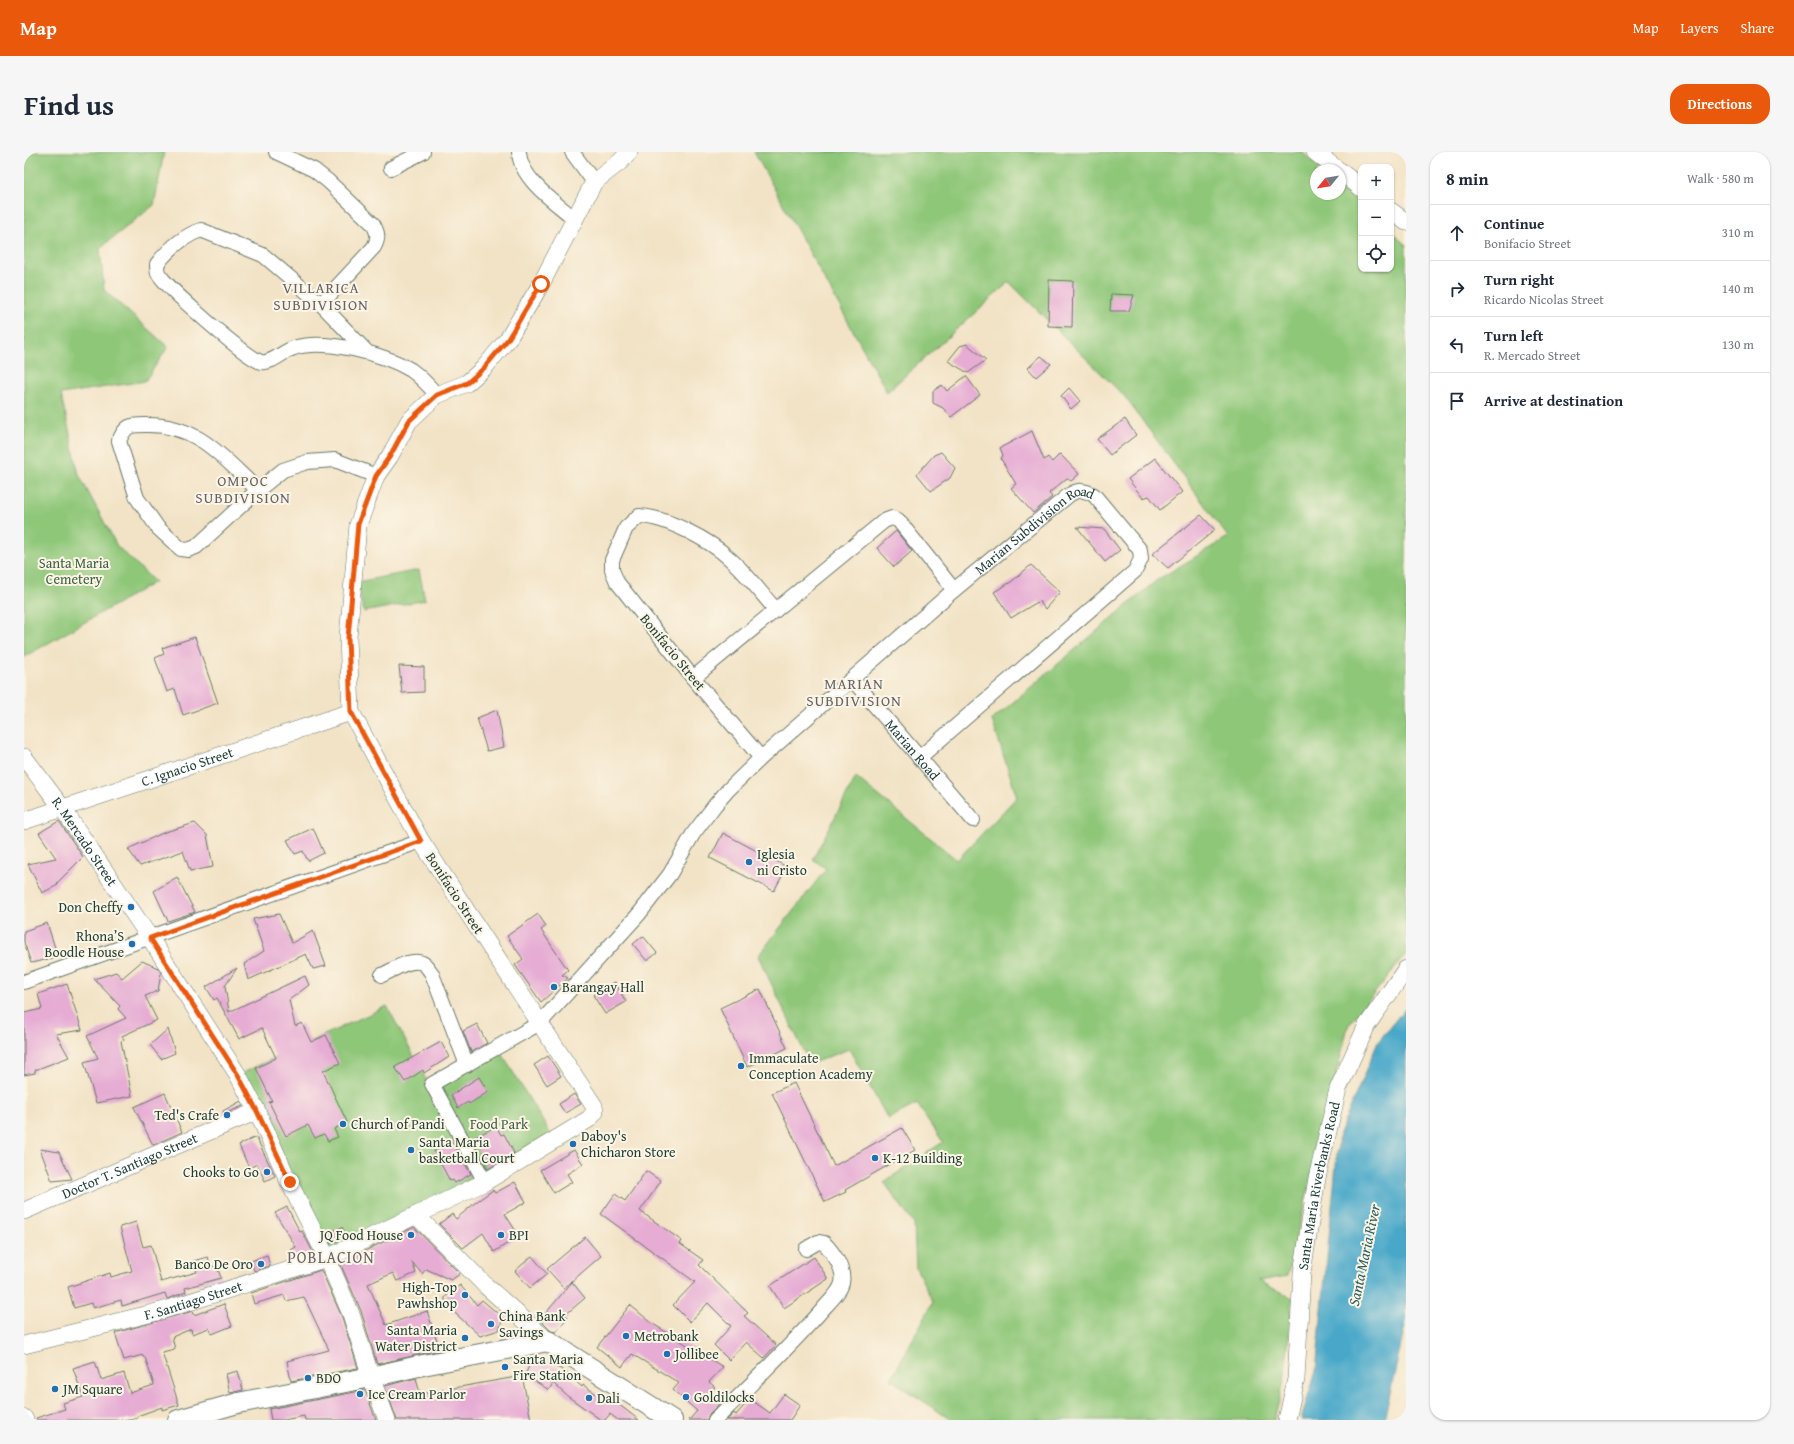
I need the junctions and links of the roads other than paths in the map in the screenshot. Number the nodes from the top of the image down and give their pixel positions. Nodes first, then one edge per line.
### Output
1 (276, 152) edge
2 (423, 152) edge
3 (519, 152) edge
4 (572, 152) edge
5 (629, 152) edge
6 (1315, 152) edge
7 (1330, 164) edge
8 (391, 168) dead end
9 (1346, 176) edge
10 (594, 182) junction
11 (1358, 186) edge
12 (1394, 213) edge
13 (575, 219) junction
14 (1406, 222) edge
15 (321, 304) junction
16 (368, 352) junction
17 (437, 395) junction
18 (376, 476) junction
19 (258, 490) junction
20 (954, 590) junction
21 (776, 610) junction
22 (693, 678) junction
23 (852, 679) junction
24 (351, 712) junction
25 (24, 757) edge
26 (761, 758) junction
27 (919, 758) junction
28 (63, 809) junction
29 (973, 820) dead end
30 (24, 821) edge
31 (421, 841) junction
32 (150, 938) junction
33 (1406, 970) edge
34 (382, 976) dead end
35 (24, 982) edge
36 (540, 1023) junction
37 (467, 1065) junction
38 (257, 1111) junction
39 (589, 1119) joint
40 (485, 1182) junction
41 (24, 1211) edge
42 (417, 1216) junction
43 (806, 1249) dead end
44 (327, 1258) junction
45 (548, 1341) junction
46 (24, 1345) edge
47 (371, 1378) junction
48 (178, 1420) edge
49 (388, 1420) edge
50 (672, 1420) edge
51 (715, 1420) edge
52 (1287, 1420) edge

1 - 15 street
2 - 8 street
3 - 13 street
4 - 10 street
5 - 10 street, Bonifacio Street
6 - 7 street
9 - 11 street
10 - 13 street, Bonifacio Street
12 - 14 street
13 - 17 street, Bonifacio Street
15 - 16 street
15 - 16 street
16 - 17 street
17 - 18 street, Bonifacio Street
18 - 19 street
18 - 24 street, Bonifacio Street
19 - 19 street
20 - 21 street
20 - 23 street
20 - 27 street, Marian Subdivision Road
21 - 22 street
21 - 22 street, Bonifacio Street
22 - 26 street, Bonifacio Street
23 - 26 street
23 - 27 street, Marian Road
24 - 28 street, C. Ignacio Street
24 - 31 street, Bonifacio Street
25 - 28 street, R. Mercado Street
26 - 36 street
27 - 29 street, Marian Road
28 - 30 street, C. Ignacio Street
28 - 32 street, R. Mercado Street
31 - 32 street
31 - 36 street, Bonifacio Street
32 - 35 street
32 - 38 street, R. Mercado Street
33 - 52 street, Santa Maria Riverbanks Road
34 - 37 street
36 - 37 street
36 - 39 street, Bonifacio Street
37 - 40 street
38 - 41 street, Doctor T. Santiago Street
38 - 44 street, R. Mercado Street
39 - 40 street, F. Santiago Street
40 - 42 street, F. Santiago Street
42 - 44 street, F. Santiago Street
42 - 45 street
43 - 51 street
44 - 46 street, F. Santiago Street
44 - 47 street, R. Mercado Street
45 - 47 main road
45 - 50 main road
47 - 48 main road
47 - 49 street, R. Mercado Street

